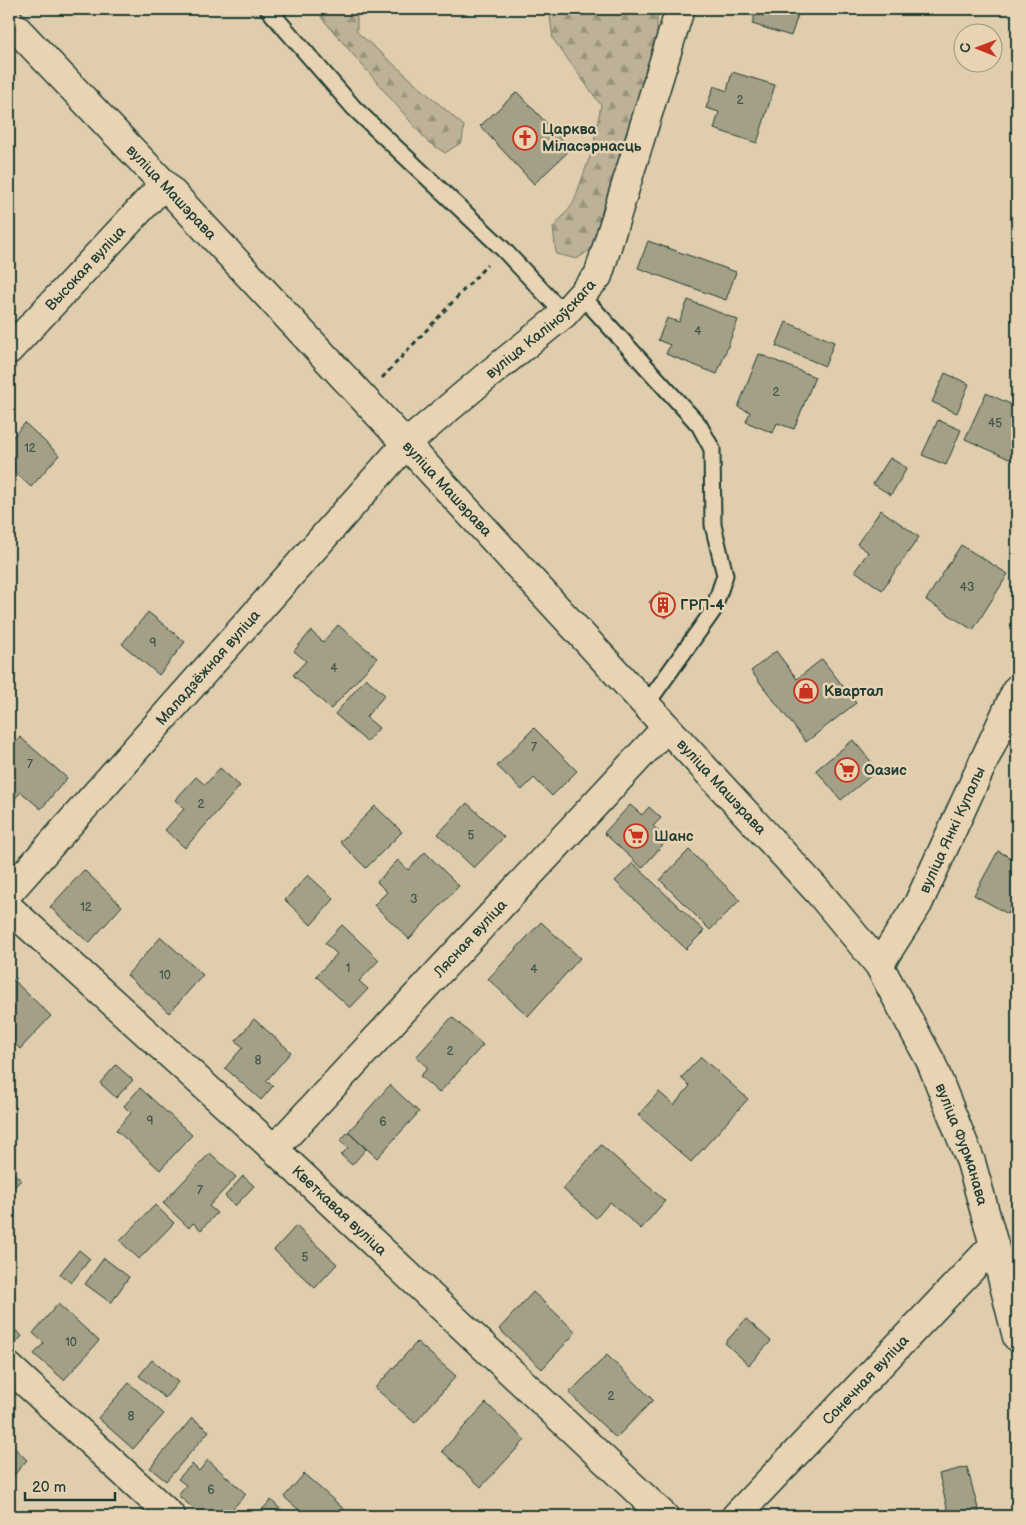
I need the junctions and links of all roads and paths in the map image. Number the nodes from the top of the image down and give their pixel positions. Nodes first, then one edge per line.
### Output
1 (268, 9) edge
2 (680, 9) edge
3 (9, 21) edge
4 (164, 184) junction
5 (503, 248) junction
6 (573, 304) junction
7 (9, 350) edge
8 (364, 398) junction
9 (406, 444) junction
10 (1017, 690) edge
11 (646, 705) junction
12 (666, 728) junction
13 (9, 892) edge
14 (9, 908) edge
15 (879, 965) junction
16 (274, 1149) junction
17 (994, 1245) junction
18 (1017, 1337) edge
19 (9, 1367) edge
20 (171, 1516) edge
21 (664, 1516) edge
22 (736, 1516) edge

1 - 5 lane
2 - 6 street, вуліца Каліноўскага
3 - 4 street, вуліца Машэрава
4 - 7 street, Высокая вуліца
4 - 8 street, вуліца Машэрава
5 - 6 lane
5 - 8 path
6 - 9 street, вуліца Каліноўскага
6 - 11 lane
8 - 9 street, вуліца Машэрава
9 - 11 street, вуліца Машэрава
9 - 13 street, Маладзёжная вуліца
10 - 15 street, вуліца Янкі Купалы
11 - 12 street, вуліца Машэрава
12 - 15 street, вуліца Машэрава
12 - 16 street, Лясная вуліца
14 - 16 street, Кветкавая вуліца
15 - 17 street, вуліца Фурманава
16 - 21 street, Кветкавая вуліца
17 - 18 street, вуліца Фурманава
17 - 22 street, Сонечная вуліца
19 - 20 street

